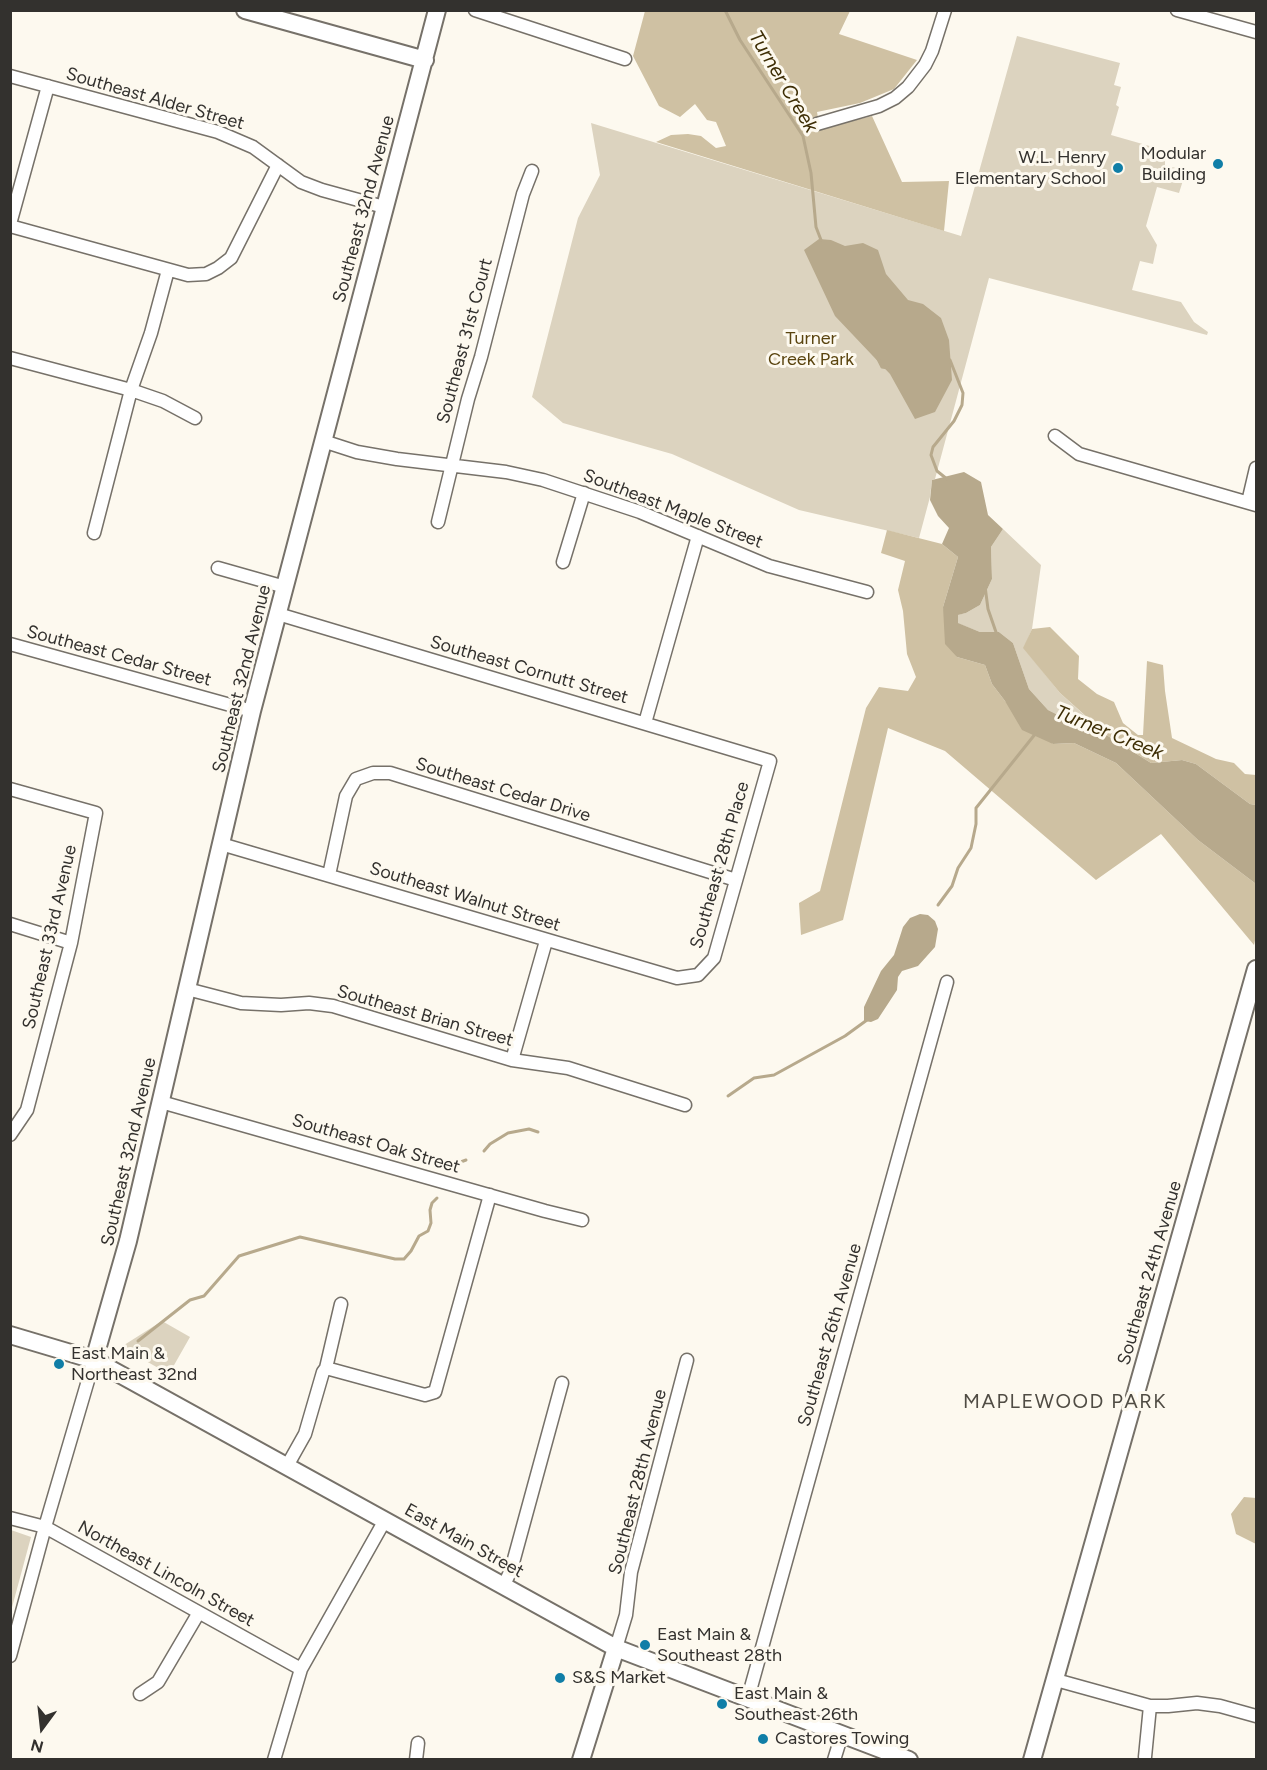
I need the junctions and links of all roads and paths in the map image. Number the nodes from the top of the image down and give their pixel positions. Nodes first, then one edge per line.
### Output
1 (245, 10) edge
2 (437, 10) edge
3 (475, 10) edge
4 (945, 10) edge
5 (1177, 10) edge
6 (1257, 32) edge
7 (625, 59) dead end
8 (424, 60) junction
9 (10, 76) edge
10 (48, 87) junction
11 (817, 124) dead end
12 (278, 165) junction
13 (532, 171) dead end
14 (384, 207) junction
15 (10, 225) edge
16 (168, 270) junction
17 (10, 358) edge
18 (131, 390) junction
19 (195, 418) dead end
20 (1055, 436) dead end
21 (323, 441) junction
22 (451, 465) junction
23 (1257, 468) edge
24 (584, 493) junction
25 (1252, 503) edge
26 (438, 522) dead end
27 (94, 533) dead end
28 (698, 536) junction
29 (563, 562) dead end
30 (218, 568) dead end
31 (285, 587) junction
32 (867, 592) dead end
33 (278, 614) junction
34 (10, 644) edge
35 (252, 711) junction
36 (645, 723) junction
37 (770, 761) joint
38 (10, 789) edge
39 (221, 844) junction
40 (329, 875) junction
41 (736, 880) junction
42 (10, 924) edge
43 (546, 941) junction
44 (71, 944) junction
45 (1257, 969) edge
46 (698, 975) joint
47 (947, 982) dead end
48 (187, 989) junction
49 (512, 1060) junction
50 (161, 1102) junction
51 (686, 1105) dead end
52 (10, 1135) edge
53 (490, 1195) junction
54 (582, 1220) dead end
55 (341, 1304) dead end
56 (10, 1335) edge
57 (94, 1360) junction
58 (687, 1360) dead end
59 (326, 1368) junction
60 (562, 1383) dead end
61 (287, 1466) junction
62 (10, 1518) edge
63 (385, 1520) junction
64 (45, 1527) junction
65 (504, 1585) junction
66 (198, 1614) junction
67 (616, 1648) junction
68 (10, 1656) edge
69 (301, 1670) junction
70 (1056, 1680) junction
71 (140, 1694) dead end
72 (748, 1698) junction
73 (1150, 1706) junction
74 (1257, 1716) edge
75 (842, 1734) junction
76 (418, 1743) dead end
77 (1145, 1757) dead end
78 (274, 1760) edge
79 (416, 1760) edge
80 (581, 1760) edge
81 (834, 1760) edge
82 (909, 1760) edge
83 (1032, 1760) edge

1 - 8 main road
2 - 8 main road, Southeast 32nd Avenue
3 - 7 street
4 - 11 street
5 - 6 street
8 - 14 main road, Southeast 32nd Avenue
9 - 10 street, Southeast Alder Street
10 - 12 street, Southeast Alder Street
10 - 15 street
12 - 14 street, Southeast Alder Street
12 - 16 street
13 - 22 street, Southeast 31st Court
14 - 21 main road, Southeast 32nd Avenue
15 - 16 street
16 - 18 street
17 - 18 street
18 - 19 street
18 - 27 street
20 - 25 street
21 - 22 street, Southeast Maple Street
21 - 31 main road, Southeast 32nd Avenue
22 - 24 street, Southeast Maple Street
22 - 26 street, Southeast 31st Court
23 - 25 street
24 - 28 street, Southeast Maple Street
24 - 29 street
28 - 32 street, Southeast Maple Street
28 - 36 street
30 - 31 street
31 - 33 main road, Southeast 32nd Avenue
33 - 35 main road, Southeast 32nd Avenue
33 - 36 street, Southeast Cornutt Street
34 - 35 street, Southeast Cedar Street
35 - 39 main road, Southeast 32nd Avenue
36 - 37 street, Southeast Cornutt Street
37 - 41 street, Southeast 28th Place
38 - 44 street, Southeast 33rd Avenue
39 - 40 street, Southeast Walnut Street
39 - 48 main road, Southeast 32nd Avenue
40 - 41 street, Southeast Cedar Drive
40 - 43 street, Southeast Walnut Street
41 - 46 street, Southeast 28th Place
42 - 44 street
43 - 46 street, Southeast Walnut Street
43 - 49 street
44 - 52 street, Southeast 33rd Avenue
45 - 70 main road, Southeast 24th Avenue
47 - 72 street, Southeast 26th Avenue
48 - 49 street, Southeast Brian Street
48 - 50 main road, Southeast 32nd Avenue
49 - 51 street, Southeast Brian Street
50 - 53 street, Southeast Oak Street
50 - 57 main road, Southeast 32nd Avenue
53 - 54 street, Southeast Oak Street
53 - 59 street
55 - 59 street
56 - 57 main road, East Main Street
57 - 61 main road, East Main Street
57 - 64 street
58 - 67 street, Southeast 28th Avenue
59 - 61 street
60 - 65 street
61 - 63 main road, East Main Street
62 - 64 street, Northeast Lincoln Street
63 - 65 main road, East Main Street
63 - 69 street
64 - 66 street, Northeast Lincoln Street
64 - 68 street
65 - 67 main road, East Main Street
66 - 69 street, Northeast Lincoln Street
66 - 71 street
67 - 72 main road, East Main Street
67 - 80 main road
69 - 78 street
70 - 73 street
70 - 83 main road, Southeast 24th Avenue
72 - 75 main road, East Main Street
73 - 74 street
73 - 77 street
75 - 81 street
75 - 82 main road, East Main Street
76 - 79 street

